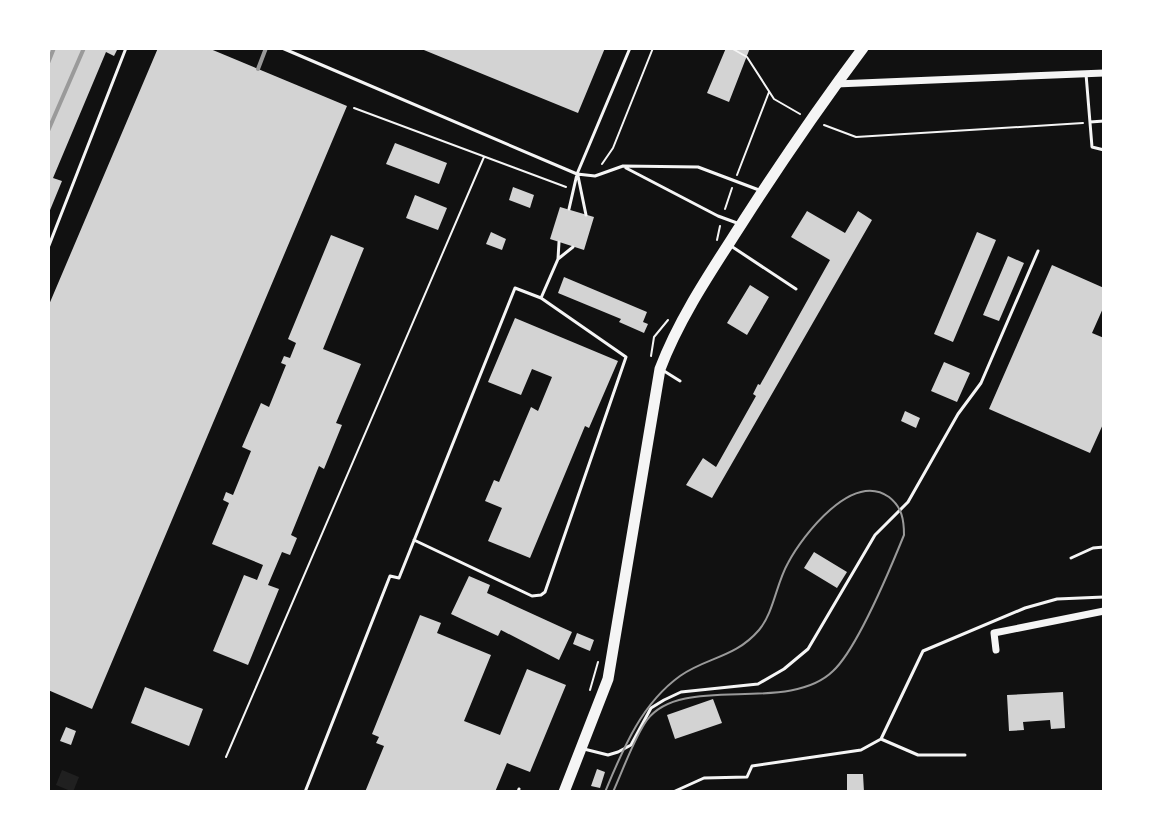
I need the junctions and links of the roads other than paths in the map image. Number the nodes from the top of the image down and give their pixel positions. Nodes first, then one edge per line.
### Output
1 (126, 48) edge
2 (282, 48) edge
3 (630, 48) edge
4 (863, 48) edge
5 (1104, 73) edge
6 (1086, 74) junction
7 (836, 84) junction
8 (1104, 121) edge
9 (1090, 122) junction
10 (1104, 150) edge
11 (623, 166) junction
12 (577, 174) junction
13 (763, 191) junction
14 (569, 209) dead end
15 (586, 215) dead end
16 (741, 225) junction
17 (559, 242) dead end
18 (728, 244) junction
19 (573, 247) dead end
20 (48, 248) edge
21 (1038, 251) dead end
22 (558, 259) junction
23 (796, 289) dead end
24 (541, 298) junction
25 (660, 369) junction
26 (680, 381) dead end
27 (414, 540) junction
28 (1104, 547) edge
29 (1071, 558) dead end
30 (1104, 597) edge
31 (1104, 611) edge
32 (996, 650) dead end
33 (881, 739) junction
34 (581, 748) junction
35 (965, 755) dead end
36 (305, 792) edge
37 (564, 792) edge
38 (673, 792) edge

1 - 20 lane
2 - 12 lane
3 - 12 lane
4 - 7 main road
5 - 6 street
6 - 7 street
6 - 9 lane
7 - 13 main road
8 - 9 lane
9 - 10 lane
11 - 12 lane
11 - 13 lane
11 - 16 lane
12 - 14 lane
12 - 15 lane
13 - 16 main road
16 - 18 main road
17 - 22 lane
18 - 23 lane
18 - 25 main road
19 - 22 lane
21 - 34 lane
22 - 24 lane
24 - 27 lane
24 - 27 lane
25 - 26 lane
25 - 34 main road
27 - 36 lane
28 - 29 lane
30 - 33 lane
31 - 32 street
33 - 35 lane
33 - 38 lane
34 - 37 main road

